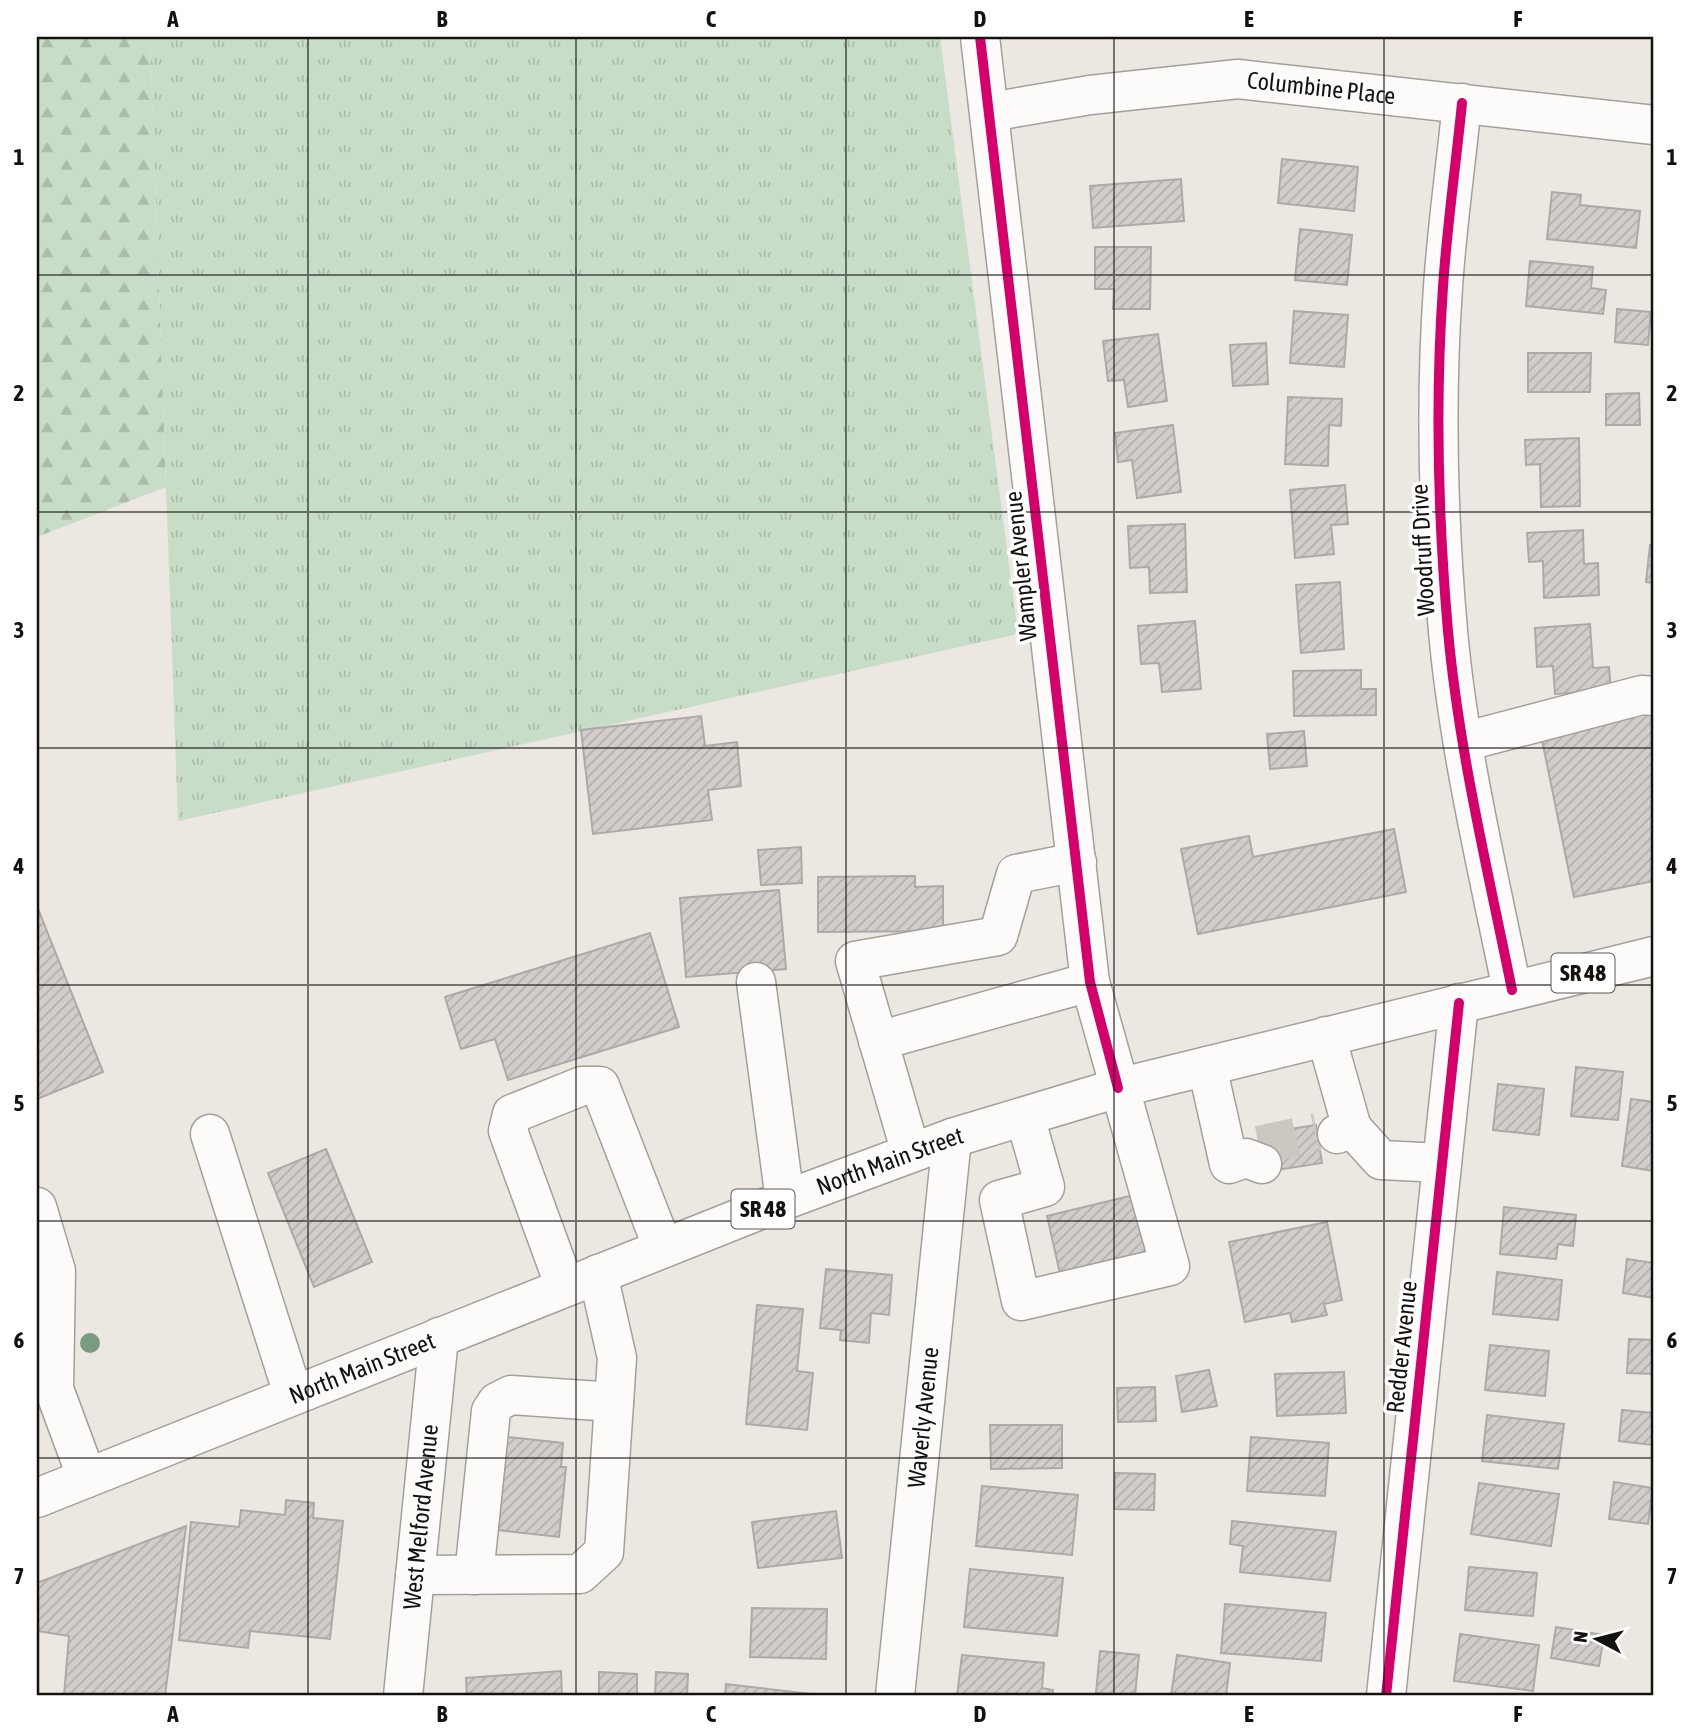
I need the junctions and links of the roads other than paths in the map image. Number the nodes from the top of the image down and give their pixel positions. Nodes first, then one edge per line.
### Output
1 (981, 37) edge
2 (1462, 103) junction
3 (990, 112) junction
4 (1654, 125) edge
5 (1654, 696) edge
6 (1463, 742) junction
7 (1077, 862) junction
8 (1654, 956) edge
9 (756, 982) dead end
10 (1090, 982) junction
11 (1512, 990) junction
12 (1459, 1003) junction
13 (1326, 1036) junction
14 (878, 1041) junction
15 (1207, 1066) junction
16 (1118, 1088) junction
17 (1025, 1117) junction
18 (210, 1134) dead end
19 (952, 1138) junction
20 (911, 1153) junction
21 (1256, 1156) tunnel mouth
22 (1442, 1163) junction
23 (785, 1200) junction
24 (37, 1208) edge
25 (663, 1248) junction
26 (582, 1280) junction
27 (439, 1337) junction
28 (293, 1394) junction
29 (614, 1402) junction
30 (87, 1478) junction
31 (37, 1498) edge
32 (474, 1575) junction
33 (415, 1576) junction
34 (403, 1696) edge
35 (895, 1696) edge
36 (1386, 1696) edge

1 - 3 street, Wampler Avenue
2 - 3 street, Columbine Place
2 - 4 street, Columbine Place
2 - 6 street, Woodruff Drive
3 - 7 street, Wampler Avenue
5 - 6 street
6 - 11 street, Woodruff Drive
7 - 10 street, Wampler Avenue
7 - 14 street
8 - 11 street, North Main Street / SR 48
9 - 23 street
10 - 14 street
10 - 16 street, Wampler Avenue
11 - 12 street, North Main Street / SR 48
12 - 13 street, North Main Street / SR 48
12 - 22 street, Redder Avenue
13 - 15 street, North Main Street / SR 48
13 - 22 street
14 - 20 street
15 - 16 street, North Main Street / SR 48
15 - 21 street
16 - 17 street, North Main Street / SR 48
16 - 17 street, Wampler Avenue
17 - 19 street, North Main Street / SR 48
18 - 28 street
19 - 20 street, North Main Street / SR 48
19 - 35 street, Waverly Avenue
20 - 23 street, North Main Street / SR 48
22 - 36 street, Redder Avenue
23 - 25 street, North Main Street / SR 48
24 - 30 street
25 - 26 street, North Main Street / SR 48
25 - 26 street
26 - 27 street, North Main Street / SR 48
26 - 29 street
27 - 28 street, North Main Street / SR 48
27 - 33 street, West Melford Avenue
28 - 30 street, North Main Street / SR 48
29 - 32 street
29 - 32 street
30 - 31 street, North Main Street / SR 48
32 - 33 street
33 - 34 street, West Melford Avenue

